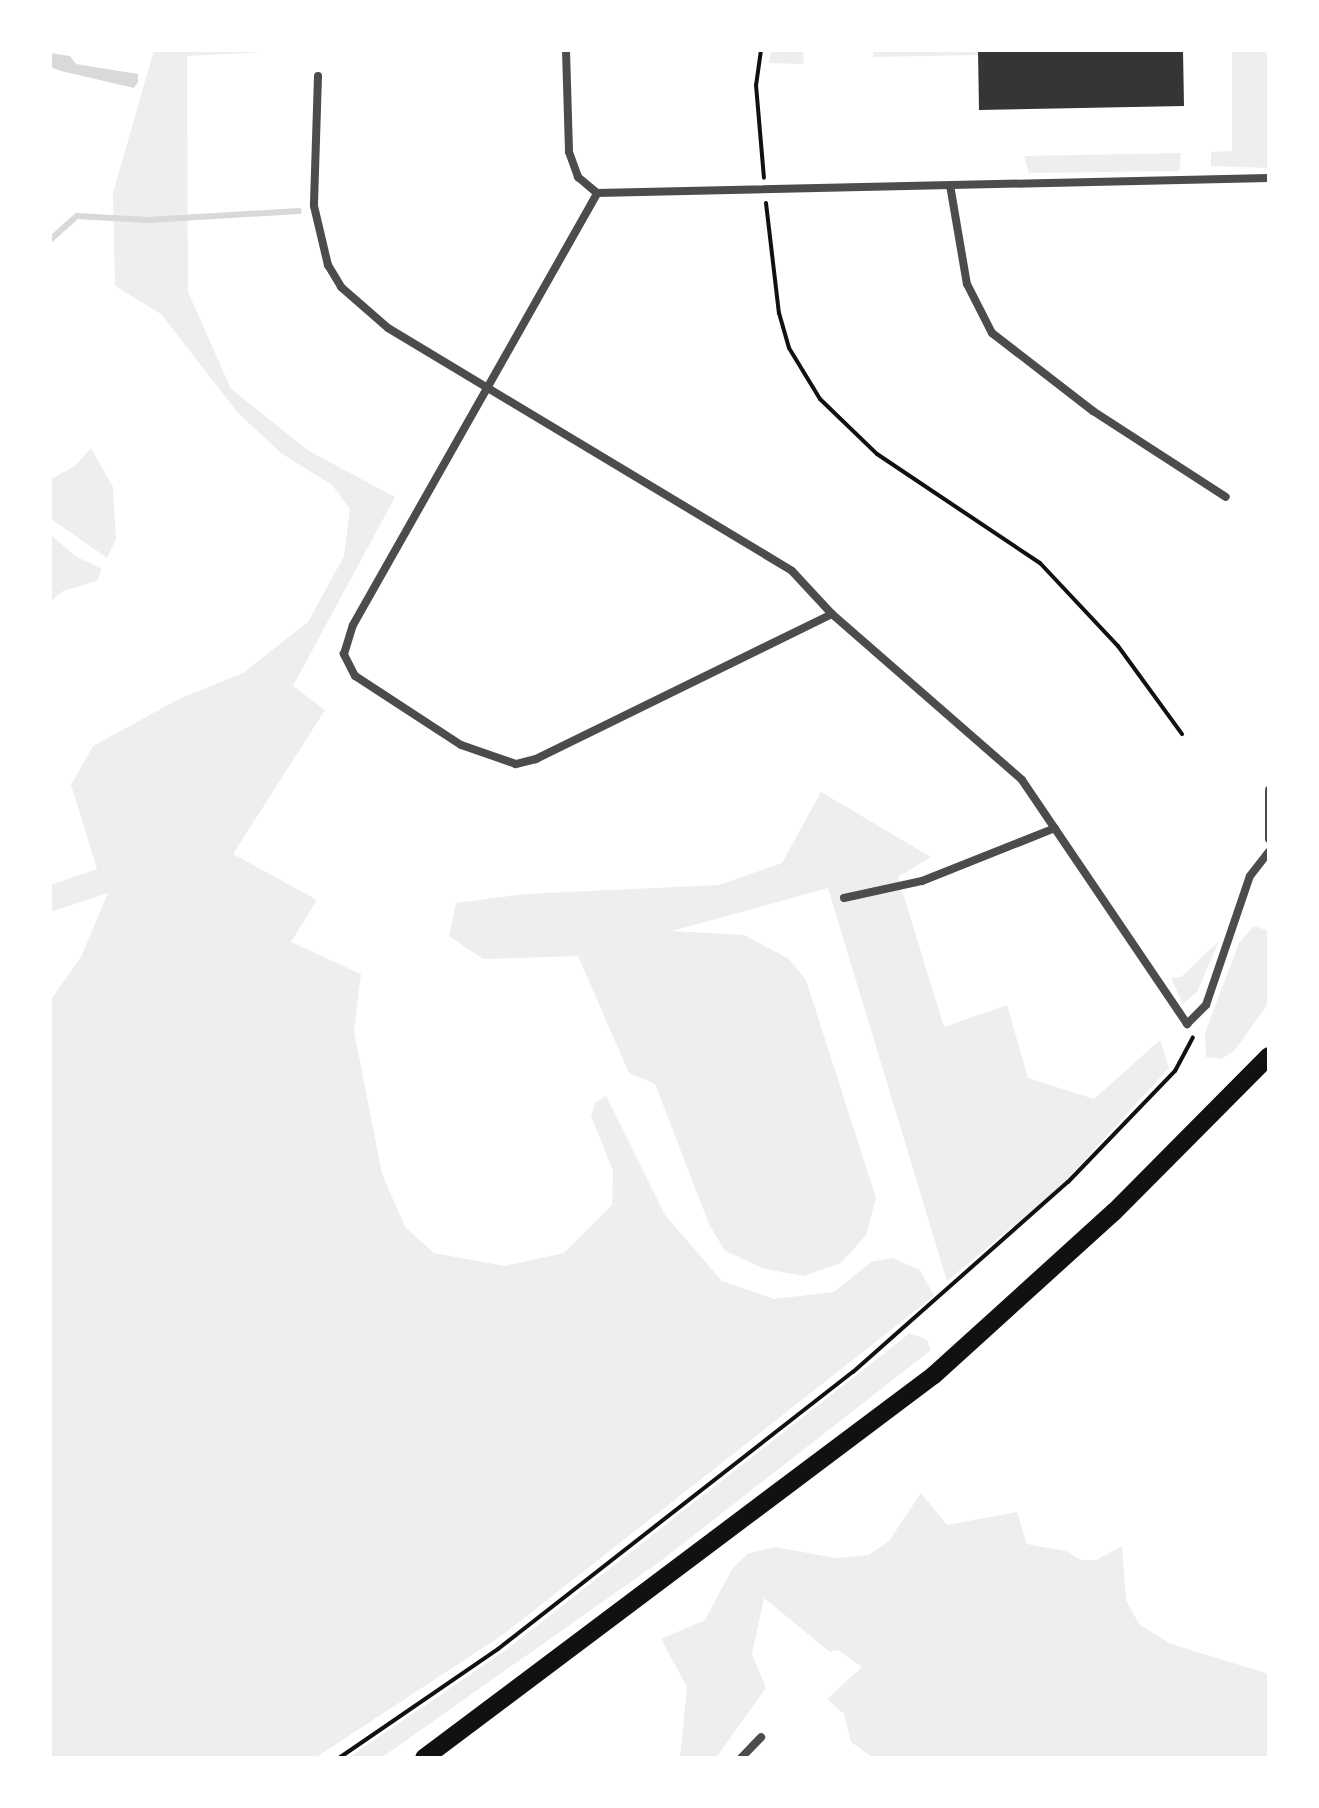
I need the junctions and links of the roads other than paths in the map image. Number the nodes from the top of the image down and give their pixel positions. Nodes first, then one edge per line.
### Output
1 (566, 50) edge
2 (318, 76) dead end
3 (1269, 178) edge
4 (950, 185) junction
5 (597, 193) junction
6 (492, 386) junction
7 (1226, 497) dead end
8 (832, 614) junction
9 (1269, 790) edge
10 (1055, 828) junction
11 (1269, 839) edge
12 (1269, 852) edge
13 (844, 898) dead end
14 (1269, 1056) edge
15 (761, 1737) dead end
16 (424, 1758) edge
17 (741, 1758) edge

1 - 5 street
2 - 6 street
3 - 4 street
4 - 5 street
4 - 7 street
5 - 6 street
6 - 8 street
6 - 8 street
8 - 10 street
9 - 11 street
10 - 12 street
10 - 13 street
14 - 16 highway
15 - 17 street

